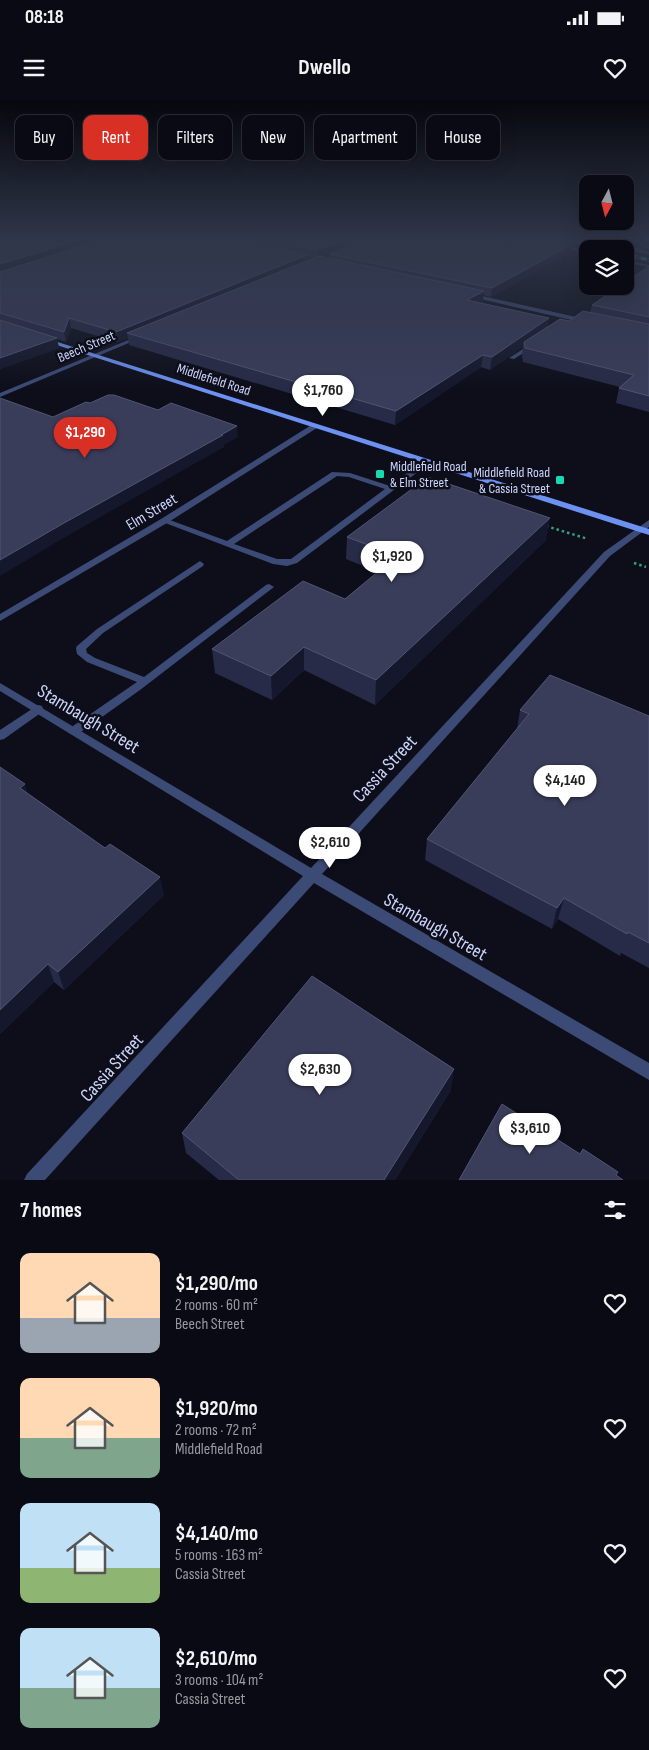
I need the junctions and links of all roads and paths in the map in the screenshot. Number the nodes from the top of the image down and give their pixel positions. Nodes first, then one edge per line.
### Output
1 (466, 295) edge
2 (572, 318) junction
3 (592, 322) edge
4 (562, 325) edge
5 (150, 332) edge
6 (37, 337) edge
7 (541, 339) edge
8 (96, 356) junction
9 (512, 358) edge
10 (0, 395) edge
11 (316, 426) junction
12 (427, 462) junction
13 (390, 488) junction
14 (164, 521) junction
15 (646, 528) edge
16 (228, 544) junction
17 (633, 562) dead end
18 (200, 564) dead end
19 (646, 567) dead end
20 (269, 586) dead end
21 (0, 618) edge
22 (145, 681) junction
23 (0, 686) edge
24 (38, 709) junction
25 (74, 731) junction
26 (0, 736) edge
27 (312, 876) junction
28 (649, 1072) edge
29 (33, 1180) edge

1 - 2 street
2 - 3 street
2 - 4 street
5 - 8 street, Beech Street
6 - 8 main road, Middlefield Road
7 - 9 street
8 - 10 street, Beech Street
8 - 11 main road, Middlefield Road
11 - 12 main road, Middlefield Road
11 - 14 street, Elm Street
12 - 13 street
12 - 15 main road, Middlefield Road
13 - 16 street
13 - 16 street
14 - 16 street
14 - 21 street, Elm Street
15 - 27 street, Cassia Street
17 - 19 path
18 - 22 street
20 - 22 street
22 - 25 street
23 - 24 street, Stambaugh Street
24 - 25 street, Stambaugh Street
24 - 26 street
25 - 27 street, Stambaugh Street
27 - 28 street, Stambaugh Street
27 - 29 street, Cassia Street

